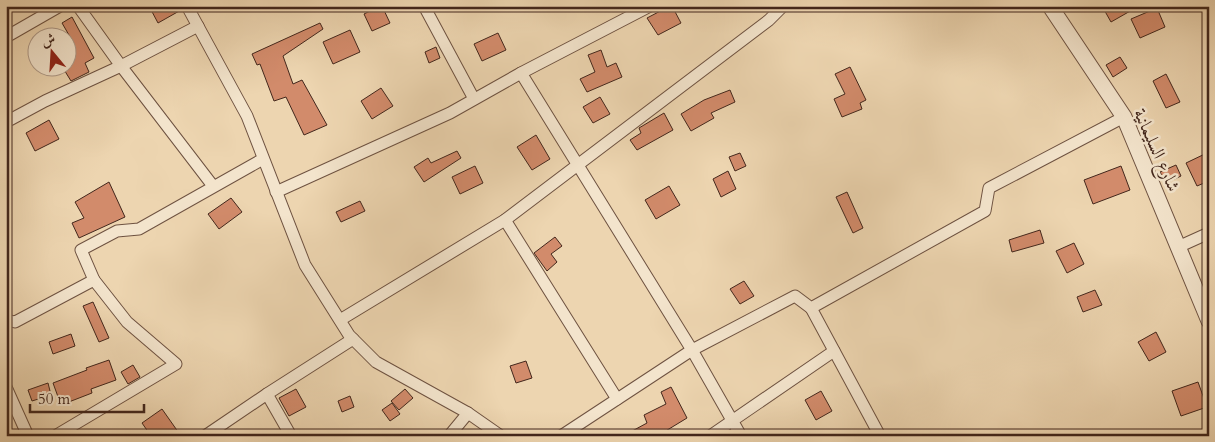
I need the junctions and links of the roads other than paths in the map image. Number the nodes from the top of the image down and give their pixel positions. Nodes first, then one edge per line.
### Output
1 (60, 6) edge
2 (78, 6) edge
3 (187, 6) edge
4 (424, 6) edge
5 (650, 6) edge
6 (783, 6) edge
7 (1050, 6) edge
8 (637, 9) edge
9 (198, 26) junction
10 (6, 37) edge
11 (121, 66) junction
12 (521, 73) junction
13 (474, 100) junction
14 (1124, 117) junction
15 (6, 122) edge
16 (263, 159) junction
17 (578, 165) junction
18 (213, 186) junction
19 (276, 192) junction
20 (505, 220) junction
21 (1209, 233) edge
22 (1178, 247) junction
23 (94, 280) junction
24 (811, 308) junction
25 (6, 320) edge
26 (340, 320) junction
27 (1209, 320) edge
28 (353, 340) junction
29 (692, 350) junction
30 (834, 351) junction
31 (6, 387) edge
32 (267, 394) junction
33 (617, 399) junction
34 (468, 413) junction
35 (733, 421) junction
36 (28, 436) edge
37 (55, 436) edge
38 (205, 436) edge
39 (291, 436) edge
40 (449, 436) edge
41 (501, 436) edge
42 (561, 436) edge
43 (710, 436) edge
44 (741, 436) edge
45 (880, 436) edge

1 - 10 street
2 - 11 street
3 - 9 street
4 - 13 street
5 - 8 street
6 - 17 street
7 - 14 street, شارع السليمانية
8 - 12 street
9 - 11 street
9 - 16 street
11 - 15 street
11 - 18 street
12 - 13 street
12 - 17 street
13 - 19 street
14 - 22 street, شارع السليمانية
14 - 24 street
16 - 18 street
16 - 19 street
17 - 20 street
17 - 29 street
18 - 23 street
19 - 26 street
20 - 26 street
20 - 33 street
21 - 22 street
22 - 27 street, شارع السليمانية
23 - 25 street
23 - 37 street
24 - 29 street
24 - 30 street
26 - 28 street
28 - 32 street
28 - 34 street
29 - 33 street
29 - 35 street
30 - 35 street
30 - 45 street
31 - 36 street
32 - 38 street
32 - 39 street
33 - 42 street
34 - 40 street
34 - 41 street
35 - 43 street
35 - 44 street

